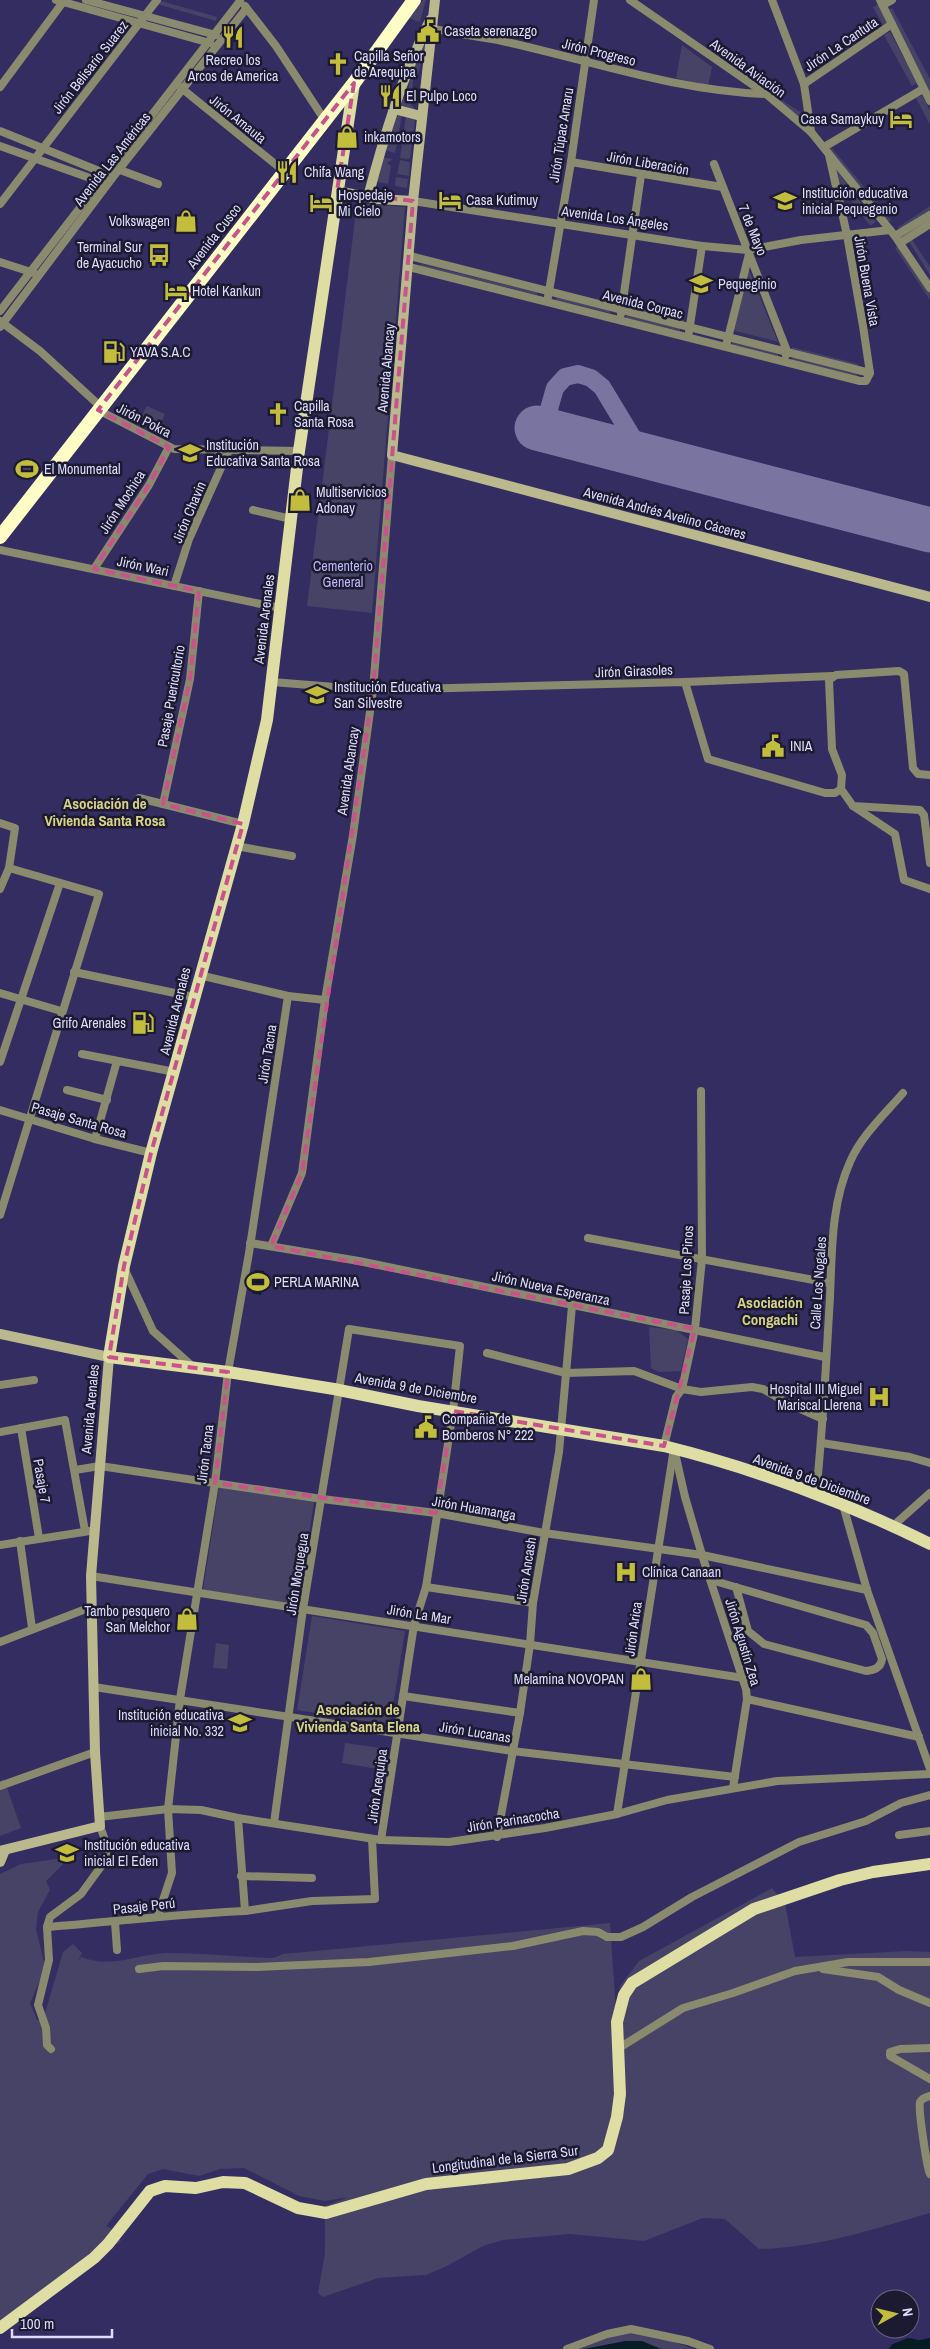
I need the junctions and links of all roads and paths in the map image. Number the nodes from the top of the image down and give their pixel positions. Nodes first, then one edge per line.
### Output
1 (86, 0) edge
2 (157, 0) edge
3 (240, 0) edge
4 (414, 0) edge
5 (435, 0) edge
6 (594, 0) edge
7 (630, 0) edge
8 (772, 0) edge
9 (892, 0) edge
10 (64, 1) edge
11 (882, 2) edge
12 (246, 9) junction
13 (144, 16) junction
14 (140, 23) junction
15 (892, 24) junction
16 (429, 28) junction
17 (214, 34) junction
18 (223, 37) junction
19 (207, 42) junction
20 (217, 45) junction
21 (585, 62) junction
22 (354, 83) junction
23 (804, 84) junction
24 (0, 87) edge
25 (180, 87) junction
26 (923, 89) junction
27 (766, 94) junction
28 (930, 101) edge
29 (394, 109) junction
30 (421, 116) junction
31 (324, 119) junction
32 (0, 131) edge
33 (812, 132) junction
34 (0, 146) edge
35 (824, 147) junction
36 (42, 148) junction
37 (829, 154) junction
38 (34, 159) junction
39 (571, 162) junction
40 (714, 164) dead end
41 (120, 170) junction
42 (285, 172) junction
43 (110, 175) junction
44 (641, 175) junction
45 (104, 183) junction
46 (158, 184) dead end
47 (722, 187) junction
48 (337, 192) junction
49 (368, 197) junction
50 (413, 202) junction
51 (0, 204) edge
52 (930, 214) edge
53 (559, 224) junction
54 (930, 224) edge
55 (632, 233) junction
56 (847, 235) junction
57 (895, 236) junction
58 (702, 246) junction
59 (748, 252) junction
60 (0, 262) edge
61 (410, 262) junction
62 (31, 272) junction
63 (39, 275) junction
64 (930, 288) edge
65 (549, 293) junction
66 (547, 302) junction
67 (0, 311) edge
68 (621, 316) junction
69 (1, 324) edge
70 (689, 329) junction
71 (688, 337) junction
72 (728, 338) junction
73 (726, 347) junction
74 (787, 352) junction
75 (785, 362) junction
76 (870, 373) junction
77 (99, 409) junction
78 (169, 447) junction
79 (229, 450) junction
80 (299, 451) junction
81 (392, 455) junction
82 (253, 510) dead end
83 (291, 519) junction
84 (0, 537) edge
85 (0, 550) edge
86 (94, 569) junction
87 (174, 586) junction
88 (198, 591) junction
89 (930, 597) edge
90 (280, 608) junction
91 (832, 676) junction
92 (272, 682) junction
93 (685, 682) junction
94 (373, 690) junction
95 (930, 775) edge
96 (841, 789) junction
97 (139, 798) dead end
98 (163, 804) junction
99 (853, 806) junction
100 (0, 824) edge
101 (243, 824) junction
102 (236, 846) junction
103 (292, 856) dead end
104 (930, 863) edge
105 (8, 868) junction
106 (2, 877) edge
107 (60, 883) junction
108 (0, 889) edge
109 (930, 889) edge
110 (74, 972) junction
111 (199, 975) junction
112 (0, 993) edge
113 (288, 996) junction
114 (194, 997) junction
115 (20, 998) junction
116 (325, 1000) junction
117 (61, 1011) junction
118 (82, 1054) dead end
119 (117, 1061) junction
120 (0, 1062) edge
121 (175, 1072) junction
122 (67, 1090) dead end
123 (701, 1091) dead end
124 (902, 1093) dead end
125 (107, 1100) junction
126 (0, 1110) edge
127 (29, 1118) junction
128 (95, 1139) junction
129 (151, 1152) junction
130 (0, 1215) edge
131 (588, 1238) dead end
132 (250, 1242) junction
133 (271, 1246) junction
134 (702, 1259) junction
135 (124, 1266) junction
136 (830, 1283) junction
137 (572, 1306) junction
138 (349, 1329) joint
139 (695, 1329) junction
140 (0, 1334) edge
141 (487, 1353) dead end
142 (110, 1357) junction
143 (825, 1357) junction
144 (195, 1368) junction
145 (228, 1372) junction
146 (566, 1373) junction
147 (34, 1380) dead end
148 (0, 1385) edge
149 (339, 1389) junction
150 (682, 1389) junction
151 (453, 1411) junction
152 (823, 1419) junction
153 (21, 1428) junction
154 (561, 1428) junction
155 (0, 1432) edge
156 (822, 1443) junction
157 (669, 1447) junction
158 (930, 1463) edge
159 (100, 1466) junction
160 (75, 1470) junction
161 (215, 1483) junction
162 (930, 1493) edge
163 (816, 1495) junction
164 (322, 1499) junction
165 (843, 1505) junction
166 (436, 1513) junction
167 (893, 1526) junction
168 (90, 1531) junction
169 (544, 1533) junction
170 (39, 1538) junction
171 (20, 1541) junction
172 (930, 1544) edge
173 (0, 1545) edge
174 (657, 1550) junction
175 (702, 1555) junction
176 (92, 1576) junction
177 (711, 1580) junction
178 (426, 1587) junction
179 (736, 1587) junction
180 (867, 1590) junction
181 (197, 1591) junction
182 (533, 1604) junction
183 (91, 1607) junction
184 (304, 1609) junction
185 (414, 1625) junction
186 (32, 1628) junction
187 (0, 1642) edge
188 (530, 1644) junction
189 (641, 1662) junction
190 (743, 1678) junction
191 (94, 1687) junction
192 (403, 1696) junction
193 (180, 1699) junction
194 (747, 1699) junction
195 (520, 1713) junction
196 (288, 1716) junction
197 (397, 1732) junction
198 (919, 1737) junction
199 (512, 1751) junction
200 (95, 1752) junction
201 (625, 1764) junction
202 (930, 1769) edge
203 (930, 1774) edge
204 (735, 1776) junction
205 (0, 1786) edge
206 (734, 1788) junction
207 (930, 1795) edge
208 (168, 1809) junction
209 (617, 1814) junction
210 (238, 1818) junction
211 (99, 1822) junction
212 (274, 1823) junction
213 (930, 1831) edge
214 (899, 1835) dead end
215 (497, 1837) junction
216 (372, 1839) junction
217 (381, 1840) junction
218 (2, 1851) edge
219 (0, 1862) edge
220 (930, 1864) edge
221 (241, 1876) junction
222 (312, 1878) dead end
223 (245, 1912) junction
224 (158, 1915) junction
225 (115, 1922) junction
226 (47, 1927) junction
227 (117, 1950) dead end
228 (930, 1962) edge
229 (814, 1968) junction
230 (139, 1969) dead end
231 (930, 2004) edge
232 (619, 2048) junction
233 (930, 2048) edge
234 (51, 2049) dead end
235 (930, 2079) edge
236 (930, 2096) edge
237 (930, 2174) edge
238 (0, 2328) edge
239 (566, 2349) edge
240 (710, 2349) edge

1 - 13 street
2 - 13 street, Jirón Belisario Suarez
3 - 12 street
3 - 17 street, Avenida Las Américas
4 - 22 highway, Avenida Cusco
5 - 16 street
6 - 21 street, Jirón Túpac Amaru
7 - 27 street, Avenida Aviación
8 - 23 street
9 - 11 street, Jirón La Cantuta
10 - 14 street
10 - 24 street
11 - 15 street
12 - 18 street, Avenida Las Américas
12 - 31 street
13 - 14 street, Jirón Belisario Suarez
13 - 17 street
14 - 19 street
14 - 36 street, Jirón Belisario Suarez
15 - 23 street, Jirón La Cantuta
15 - 26 street
16 - 21 street, Jirón Progreso
16 - 29 street
16 - 30 street, Avenida Abancay
17 - 18 street
17 - 19 street, Avenida Las Américas
18 - 20 street, Avenida Las Américas
19 - 20 street
19 - 25 street, Avenida Las Américas
20 - 25 street, Avenida Las Américas
21 - 27 street, Jirón Progreso
21 - 39 street, Jirón Túpac Amaru
22 - 31 highway, Avenida Cusco
22 - 48 main road, Avenida Arenales
23 - 33 street
25 - 41 street, Avenida Las Américas
25 - 42 street, Jirón Amauta
25 - 43 street, Avenida Las Américas
26 - 28 street
26 - 35 street
27 - 33 street, Avenida Aviación
29 - 30 street
29 - 49 street
30 - 50 street, Avenida Abancay
31 - 42 highway, Avenida Cusco
32 - 36 street
33 - 35 street, Avenida Aviación
34 - 38 street
35 - 37 street, Avenida Aviación
36 - 38 street, Jirón Belisario Suarez
36 - 43 street
37 - 56 street, Jirón Buena Vista
37 - 57 street, Avenida Aviación
38 - 45 street
38 - 51 street, Jirón Belisario Suarez
39 - 44 street, Jirón Liberación
39 - 53 street, Jirón Túpac Amaru
40 - 47 street, 7 de Mayo
41 - 43 street, Avenida Las Américas
41 - 46 street
42 - 77 highway, Avenida Cusco
43 - 45 street, Avenida Las Américas
44 - 47 street, Jirón Liberación
44 - 55 street
45 - 62 street, Avenida Las Américas
45 - 63 street, Avenida Las Américas
47 - 59 street, 7 de Mayo
48 - 49 street, Avenida Los Ángeles
48 - 80 main road, Avenida Arenales
49 - 50 street, Avenida Los Ángeles
50 - 53 street, Avenida Los Ángeles
50 - 61 street, Avenida Abancay
52 - 57 street
53 - 55 street, Avenida Los Ángeles
53 - 65 street, Jirón Túpac Amaru
54 - 57 street
55 - 58 street, Avenida Los Ángeles
55 - 68 street
56 - 57 street, Avenida Los Ángeles
56 - 59 street, Avenida Los Ángeles
56 - 76 street, Jirón Buena Vista
57 - 64 street, Avenida Aviación
58 - 59 street, Avenida Los Ángeles
58 - 70 street
59 - 72 street
59 - 74 street, 7 de Mayo
60 - 62 street
61 - 65 street, Avenida Corpac
61 - 66 street, Avenida Corpac
61 - 81 street, Avenida Abancay
62 - 63 street
62 - 67 street, Avenida Las Américas
63 - 69 street, Avenida Las Américas
65 - 66 street, Jirón Túpac Amaru
65 - 68 street, Avenida Corpac
66 - 68 street, Avenida Corpac
68 - 70 street, Avenida Corpac
68 - 71 street, Avenida Corpac
69 - 77 street, Jirón Pokra
70 - 71 street
70 - 72 street, Avenida Corpac
71 - 73 street, Avenida Corpac
72 - 73 street
72 - 74 street, Avenida Corpac
73 - 75 street, Avenida Corpac
74 - 75 street
74 - 76 street, Avenida Corpac
75 - 76 street, Avenida Corpac
77 - 78 street, Jirón Pokra
77 - 84 highway, Avenida Cusco
78 - 79 street, Jirón Pokra
78 - 86 street, Jirón Mochica
79 - 80 street, Jirón Pokra
79 - 87 street, Jirón Chavin
80 - 83 main road, Avenida Arenales
81 - 89 street, Avenida Andrés Avelino Cáceres
81 - 94 street, Avenida Abancay
82 - 83 street
83 - 90 main road, Avenida Arenales
85 - 86 street, Jirón Wari
86 - 87 street, Jirón Wari
87 - 88 street, Jirón Wari
88 - 90 street, Jirón Wari
88 - 98 street, Pasaje Puericultorio
90 - 92 main road, Avenida Arenales
91 - 93 street
91 - 95 street
91 - 96 street
92 - 94 street, Jirón Girasoles
92 - 101 main road, Avenida Arenales
93 - 94 street, Jirón Girasoles
93 - 96 street, Jirón Girasoles
94 - 116 street, Avenida Abancay
96 - 99 street
97 - 98 street
98 - 101 street
99 - 104 street
99 - 109 street
100 - 105 street
101 - 102 main road, Avenida Arenales
102 - 103 street
102 - 111 main road, Avenida Arenales
105 - 106 street
105 - 107 street
106 - 108 street
107 - 110 street
107 - 115 street
110 - 114 street
110 - 117 street
111 - 113 street
111 - 114 main road, Avenida Arenales
112 - 115 street
113 - 116 street
113 - 132 street, Jirón Tacna
114 - 121 main road, Avenida Arenales
115 - 117 street
115 - 120 street
116 - 133 street, Avenida Abancay
117 - 127 street
118 - 119 street
119 - 121 street
119 - 125 street
121 - 129 main road, Avenida Arenales
122 - 125 street
123 - 134 street, Pasaje Los Pinos
124 - 136 street, Calle Los Nogales
125 - 128 street
126 - 127 street, Pasaje Santa Rosa
127 - 128 street, Pasaje Santa Rosa
127 - 130 street
128 - 129 street, Pasaje Santa Rosa
129 - 135 main road, Avenida Arenales
131 - 134 street
132 - 133 street, Jirón Nueva Esperanza
132 - 145 street, Jirón Tacna
133 - 137 street, Jirón Nueva Esperanza
134 - 136 street
134 - 139 street, Pasaje Los Pinos
135 - 142 main road, Avenida Arenales
135 - 144 street
136 - 143 street, Calle Los Nogales
137 - 139 street, Jirón Nueva Esperanza
137 - 146 street, Jirón Ancash
138 - 149 street, Jirón Moquegua
138 - 151 street, Jirón Arequipa
139 - 143 street, Jirón Nueva Esperanza
139 - 150 street, Pasaje Los Pinos
140 - 142 street, Avenida 9 de Diciembre
141 - 146 street
142 - 144 main road, Avenida 9 de Diciembre
142 - 159 street, Avenida Arenales
143 - 152 street, Calle Los Nogales
144 - 145 main road, Avenida 9 de Diciembre
145 - 149 main road, Avenida 9 de Diciembre
145 - 161 street, Jirón Tacna
146 - 150 street
146 - 154 street, Jirón Ancash
147 - 148 street
149 - 151 main road, Avenida 9 de Diciembre
149 - 164 street, Jirón Moquegua
150 - 152 street
150 - 157 street, Pasaje Los Pinos
151 - 154 main road, Avenida 9 de Diciembre
151 - 166 street, Jirón Arequipa
152 - 156 street, Calle Los Nogales
153 - 155 street
153 - 160 street
153 - 170 street, Pasaje 7
154 - 157 main road, Avenida 9 de Diciembre
154 - 169 street, Jirón Ancash
156 - 158 street
156 - 163 street, Calle Los Nogales
157 - 163 main road, Avenida 9 de Diciembre
157 - 174 street, Jirón Arica
157 - 175 street, Jirón Agustín Zea
159 - 160 street, Jirón Huamanga
159 - 161 street, Jirón Huamanga
159 - 168 street, Avenida Arenales
160 - 168 street
161 - 164 street, Jirón Huamanga
161 - 181 street, Jirón Tacna
162 - 167 street
163 - 165 main road, Avenida 9 de Diciembre
164 - 166 street, Jirón Huamanga
164 - 184 street, Jirón Moquegua
165 - 167 main road, Avenida 9 de Diciembre
165 - 180 street
166 - 169 street, Jirón Huamanga
166 - 178 street, Jirón Arequipa
167 - 172 main road, Avenida 9 de Diciembre
168 - 170 street
168 - 176 street, Avenida Arenales
169 - 174 street, Jirón Huamanga
169 - 182 street, Jirón Ancash
170 - 171 street
171 - 173 street
171 - 186 street
174 - 175 street, Jirón Huamanga
174 - 189 street, Jirón Arica
175 - 177 street, Jirón Agustín Zea
175 - 180 street, Jirón Huamanga
176 - 181 street, Jirón La Mar
176 - 183 street, Avenida Arenales
177 - 179 street
177 - 190 street, Jirón Agustín Zea
178 - 182 street
178 - 185 street, Jirón Arequipa
179 - 179 street
180 - 198 street
181 - 184 street, Jirón La Mar
181 - 193 street, Jirón Tacna
182 - 188 street, Jirón Ancash
183 - 186 street
183 - 191 street, Avenida Arenales
184 - 185 street, Jirón La Mar
184 - 196 street, Jirón Moquegua
185 - 188 street, Jirón La Mar
185 - 192 street, Jirón Arequipa
186 - 187 street
188 - 189 street, Jirón La Mar
188 - 195 street, Jirón Ancash
189 - 190 street, Jirón La Mar
189 - 201 street, Jirón Arica
190 - 194 street, Jirón Agustín Zea
191 - 193 street, Jirón Lucanas
191 - 200 street, Avenida Arenales
192 - 195 street
192 - 197 street, Jirón Arequipa
193 - 196 street, Jirón Lucanas
193 - 208 street, Jirón Tacna
194 - 198 street
194 - 204 street, Jirón Agustín Zea
195 - 199 street, Jirón Ancash
196 - 197 street, Jirón Lucanas
196 - 212 street, Jirón Moquegua
197 - 199 street, Jirón Lucanas
197 - 217 street, Jirón Arequipa
198 - 202 street
199 - 201 street, Jirón Lucanas
199 - 215 street, Jirón Ancash
200 - 205 street
200 - 211 street, Avenida Arenales
201 - 204 street, Jirón Lucanas
201 - 209 street, Jirón Arica
203 - 206 street, Jirón Parinacocha
204 - 206 street, Jirón Agustín Zea
206 - 209 street, Jirón Parinacocha
207 - 230 street
208 - 210 street, Jirón Parinacocha
208 - 211 street, Jirón Parinacocha
208 - 224 street, Jirón Tacna
209 - 215 street, Jirón Parinacocha
210 - 212 street, Jirón Parinacocha
210 - 221 street
211 - 218 street
211 - 226 street, Avenida Arenales
212 - 216 street, Jirón Parinacocha
213 - 214 street
215 - 217 street, Jirón Parinacocha
216 - 217 street, Jirón Parinacocha
216 - 223 street, Pasaje Perú
218 - 219 street
220 - 232 main road, Longitudinal de la Sierra Sur
221 - 222 street
221 - 223 street
223 - 224 street, Pasaje Perú
224 - 225 street, Pasaje Perú
225 - 226 street, Pasaje Perú
225 - 227 street
226 - 234 street
228 - 229 street
229 - 231 street
229 - 232 street
232 - 238 main road, Longitudinal de la Sierra Sur
233 - 235 street
236 - 237 street
239 - 240 street

